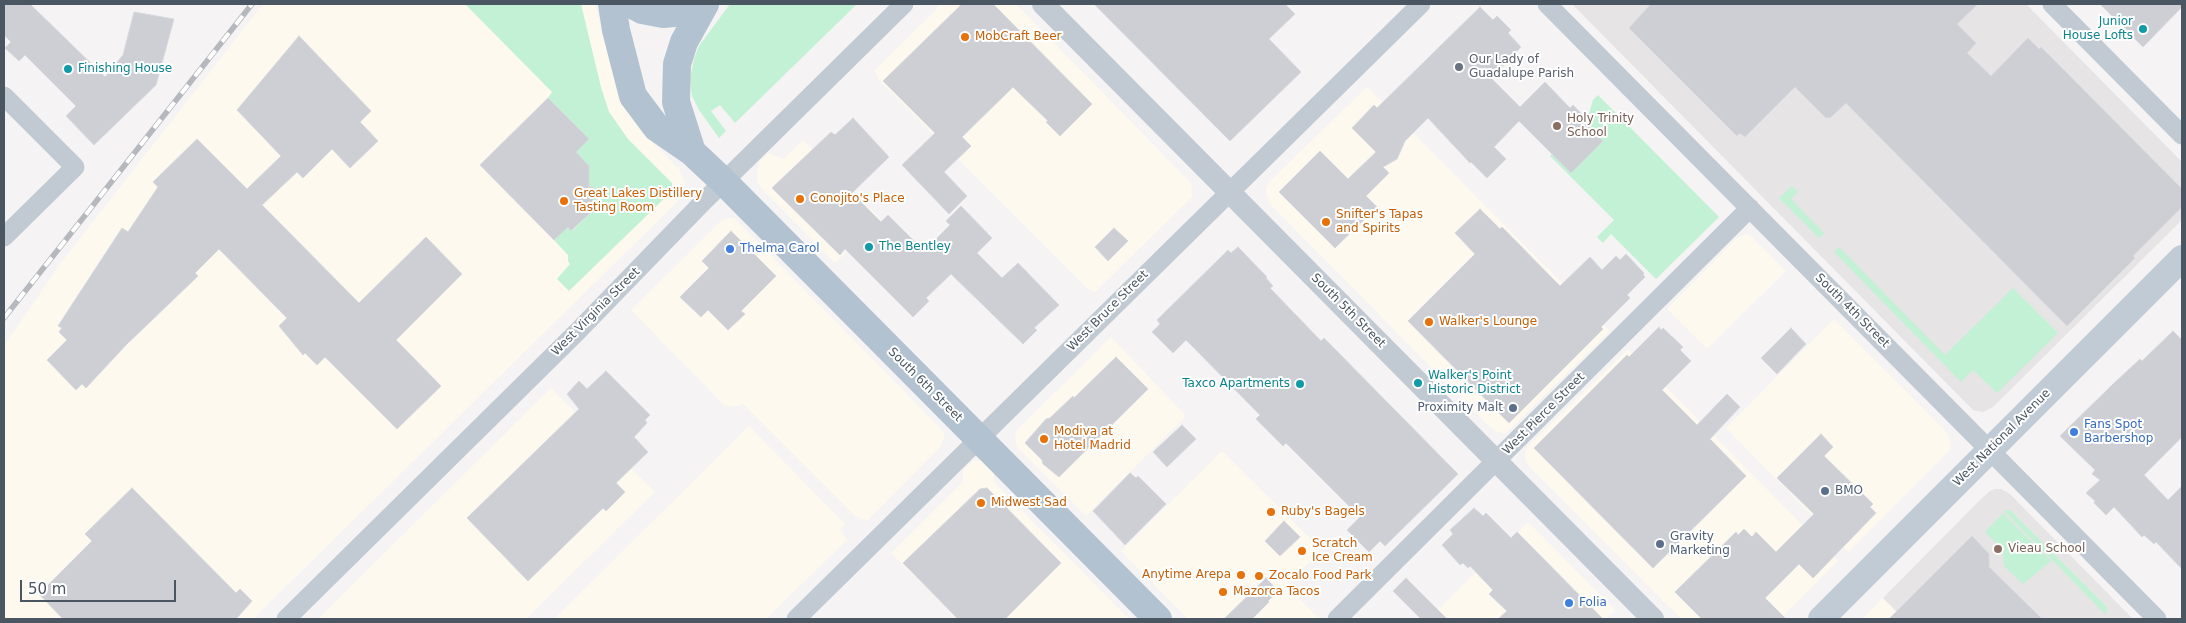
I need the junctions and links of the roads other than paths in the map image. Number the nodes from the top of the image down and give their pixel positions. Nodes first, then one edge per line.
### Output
1 (612, 4) edge
2 (631, 4) edge
3 (705, 4) edge
4 (904, 4) edge
5 (1043, 4) edge
6 (1421, 4) edge
7 (1546, 4) edge
8 (2052, 4) edge
9 (4, 96) edge
10 (2182, 135) edge
11 (692, 152) junction
12 (724, 182) junction
13 (1230, 192) junction
14 (1750, 208) junction
15 (4, 237) edge
16 (2182, 258) edge
17 (979, 439) junction
18 (1990, 450) junction
19 (1497, 461) junction
20 (286, 619) edge
21 (796, 619) edge
22 (1158, 619) edge
23 (1337, 619) edge
24 (1653, 619) edge
25 (1821, 619) edge
26 (2157, 619) edge

1 - 11 main road, South 6th Street
2 - 3 main road
3 - 11 main road, South 6th Street
4 - 12 street, West Virginia Street
5 - 13 street, South 5th Street
6 - 13 street, West Bruce Street
7 - 14 street, South 4th Street
8 - 10 street
9 - 15 street
11 - 12 main road, South 6th Street
12 - 17 main road, South 6th Street
12 - 20 street, West Virginia Street
13 - 17 street, West Bruce Street
13 - 19 street, South 5th Street
14 - 18 street, South 4th Street
14 - 19 street, West Pierce Street
16 - 18 main road, West National Avenue
17 - 21 street, West Bruce Street
17 - 22 main road, South 6th Street
18 - 25 main road, West National Avenue
18 - 26 street, South 4th Street
19 - 23 street, West Pierce Street
19 - 24 street, South 5th Street

